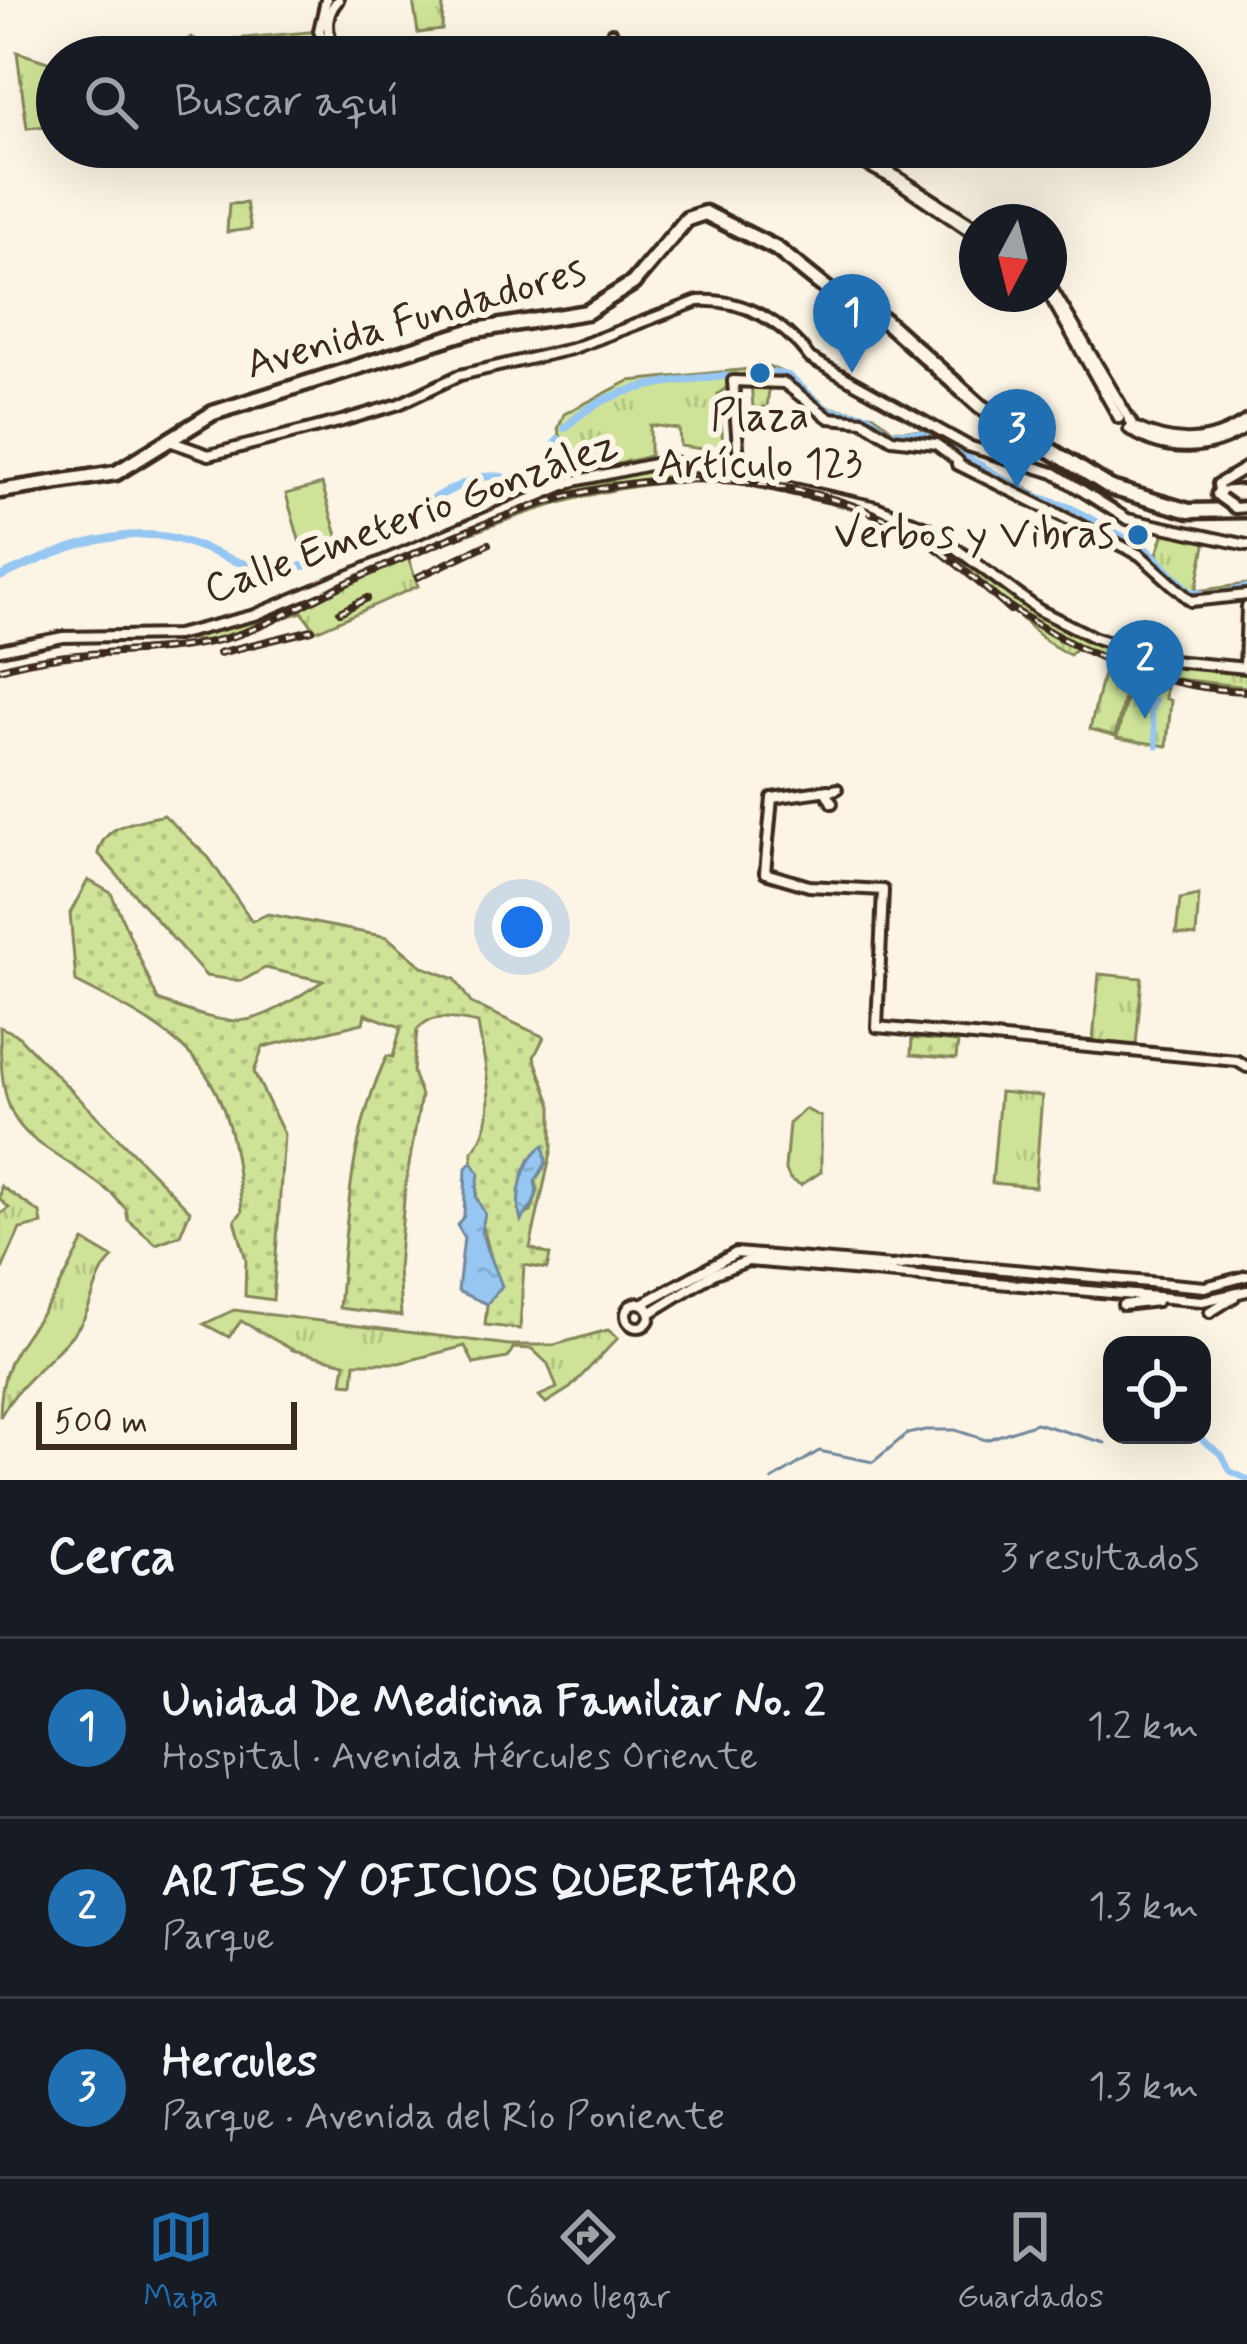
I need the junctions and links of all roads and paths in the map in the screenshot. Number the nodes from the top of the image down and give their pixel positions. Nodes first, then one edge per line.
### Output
1 (330, 4) edge
2 (322, 36) edge
3 (872, 168) edge
4 (882, 168) edge
5 (959, 220) edge
6 (959, 221) edge
7 (1067, 308) edge
8 (1058, 312) edge
9 (1247, 424) edge
10 (174, 439) junction
11 (1174, 441) junction
12 (1247, 471) edge
13 (740, 473) junction
14 (0, 489) edge
15 (1220, 496) joint
16 (1247, 502) edge
17 (1247, 545) edge
18 (1247, 595) edge
19 (1247, 607) edge
20 (0, 650) edge
21 (1246, 668) edge
22 (827, 793) dead end
23 (1247, 1064) edge
24 (787, 1260) junction
25 (925, 1262) junction
26 (1071, 1264) dead end
27 (1055, 1273) junction
28 (1185, 1275) dead end
29 (1247, 1276) edge
30 (686, 1277) junction
31 (926, 1277) junction
32 (1105, 1278) junction
33 (1170, 1283) junction
34 (692, 1288) junction
35 (1247, 1291) edge
36 (1104, 1292) junction
37 (1234, 1297) junction
38 (1165, 1298) junction
39 (642, 1304) junction
40 (1123, 1305) dead end
41 (1210, 1312) dead end
42 (650, 1313) junction

1 - 2 street
3 - 6 street
4 - 5 street
7 - 11 street
8 - 11 street
9 - 11 street
10 - 14 main road, Avenida Fundadores
10 - 16 main road, Avenida Fundadores
10 - 17 street
12 - 15 street
13 - 18 street
13 - 20 street, Calle Emeterio González
13 - 21 street, Calle Emeterio González
15 - 16 main road
19 - 21 street
22 - 23 street
24 - 25 street
24 - 30 street
24 - 31 street
24 - 34 street
25 - 27 street
25 - 31 street
26 - 27 street
27 - 32 street
28 - 33 street
29 - 33 street
30 - 34 street
30 - 39 street
31 - 36 street
32 - 33 street
32 - 36 street
34 - 42 street
35 - 37 street
36 - 38 street
37 - 38 street
37 - 41 street
38 - 40 street
39 - 42 street
39 - 42 street

